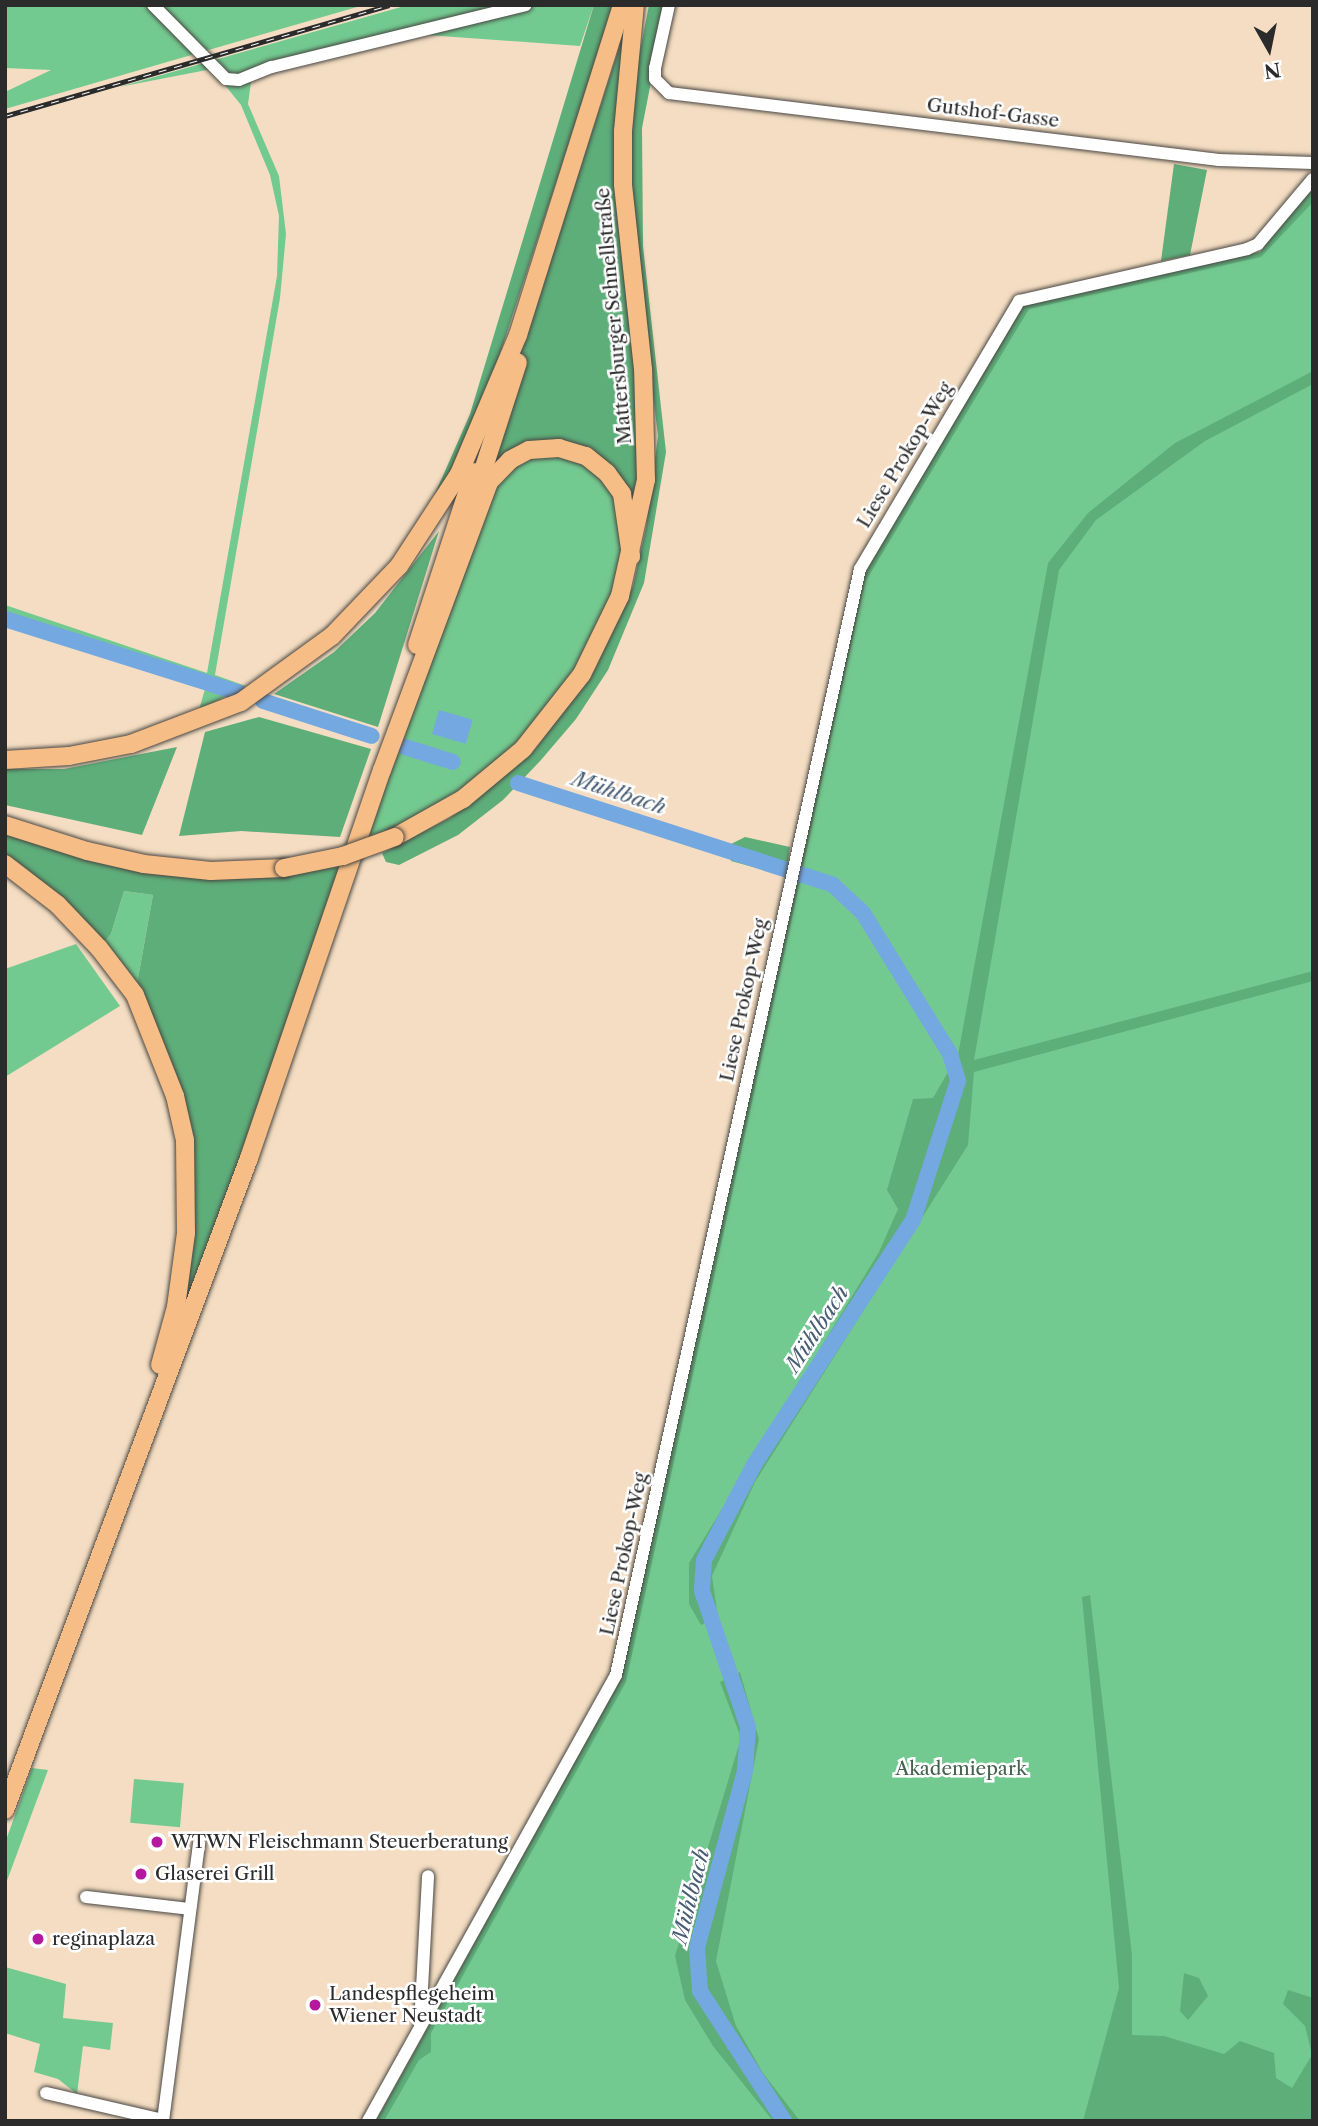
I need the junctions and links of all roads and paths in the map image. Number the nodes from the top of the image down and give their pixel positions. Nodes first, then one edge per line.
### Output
1 (153, 5) edge
2 (526, 5) edge
3 (622, 5) edge
4 (633, 5) edge
5 (669, 5) edge
6 (1313, 163) edge
7 (1313, 179) edge
8 (517, 335) junction
9 (631, 556) junction
10 (415, 686) junction
11 (5, 760) edge
12 (382, 770) junction
13 (5, 825) edge
14 (5, 864) edge
15 (83, 1596) junction
16 (5, 1810) edge
17 (199, 1842) dead end
18 (428, 1876) dead end
19 (86, 1897) dead end
20 (189, 1909) junction
21 (420, 2025) junction
22 (46, 2093) dead end
23 (163, 2120) edge
24 (368, 2121) edge

1 - 2 street
3 - 8 highway, Mattersburger Schnellstraße
4 - 9 highway, Mattersburger Schnellstraße
4 - 10 highway
5 - 6 street, Gutshof-Gasse
7 - 21 street, Liese Prokop-Weg
8 - 11 highway, Mattersburger Schnellstraße
8 - 12 highway
9 - 10 highway
9 - 13 highway, Mattersburger Schnellstraße, bridge
10 - 12 highway
12 - 15 highway
14 - 15 highway
15 - 16 highway
17 - 20 street
18 - 21 street, Liese Prokop-Weg
19 - 20 street
20 - 23 street
21 - 24 street, Liese Prokop-Weg
22 - 23 street

